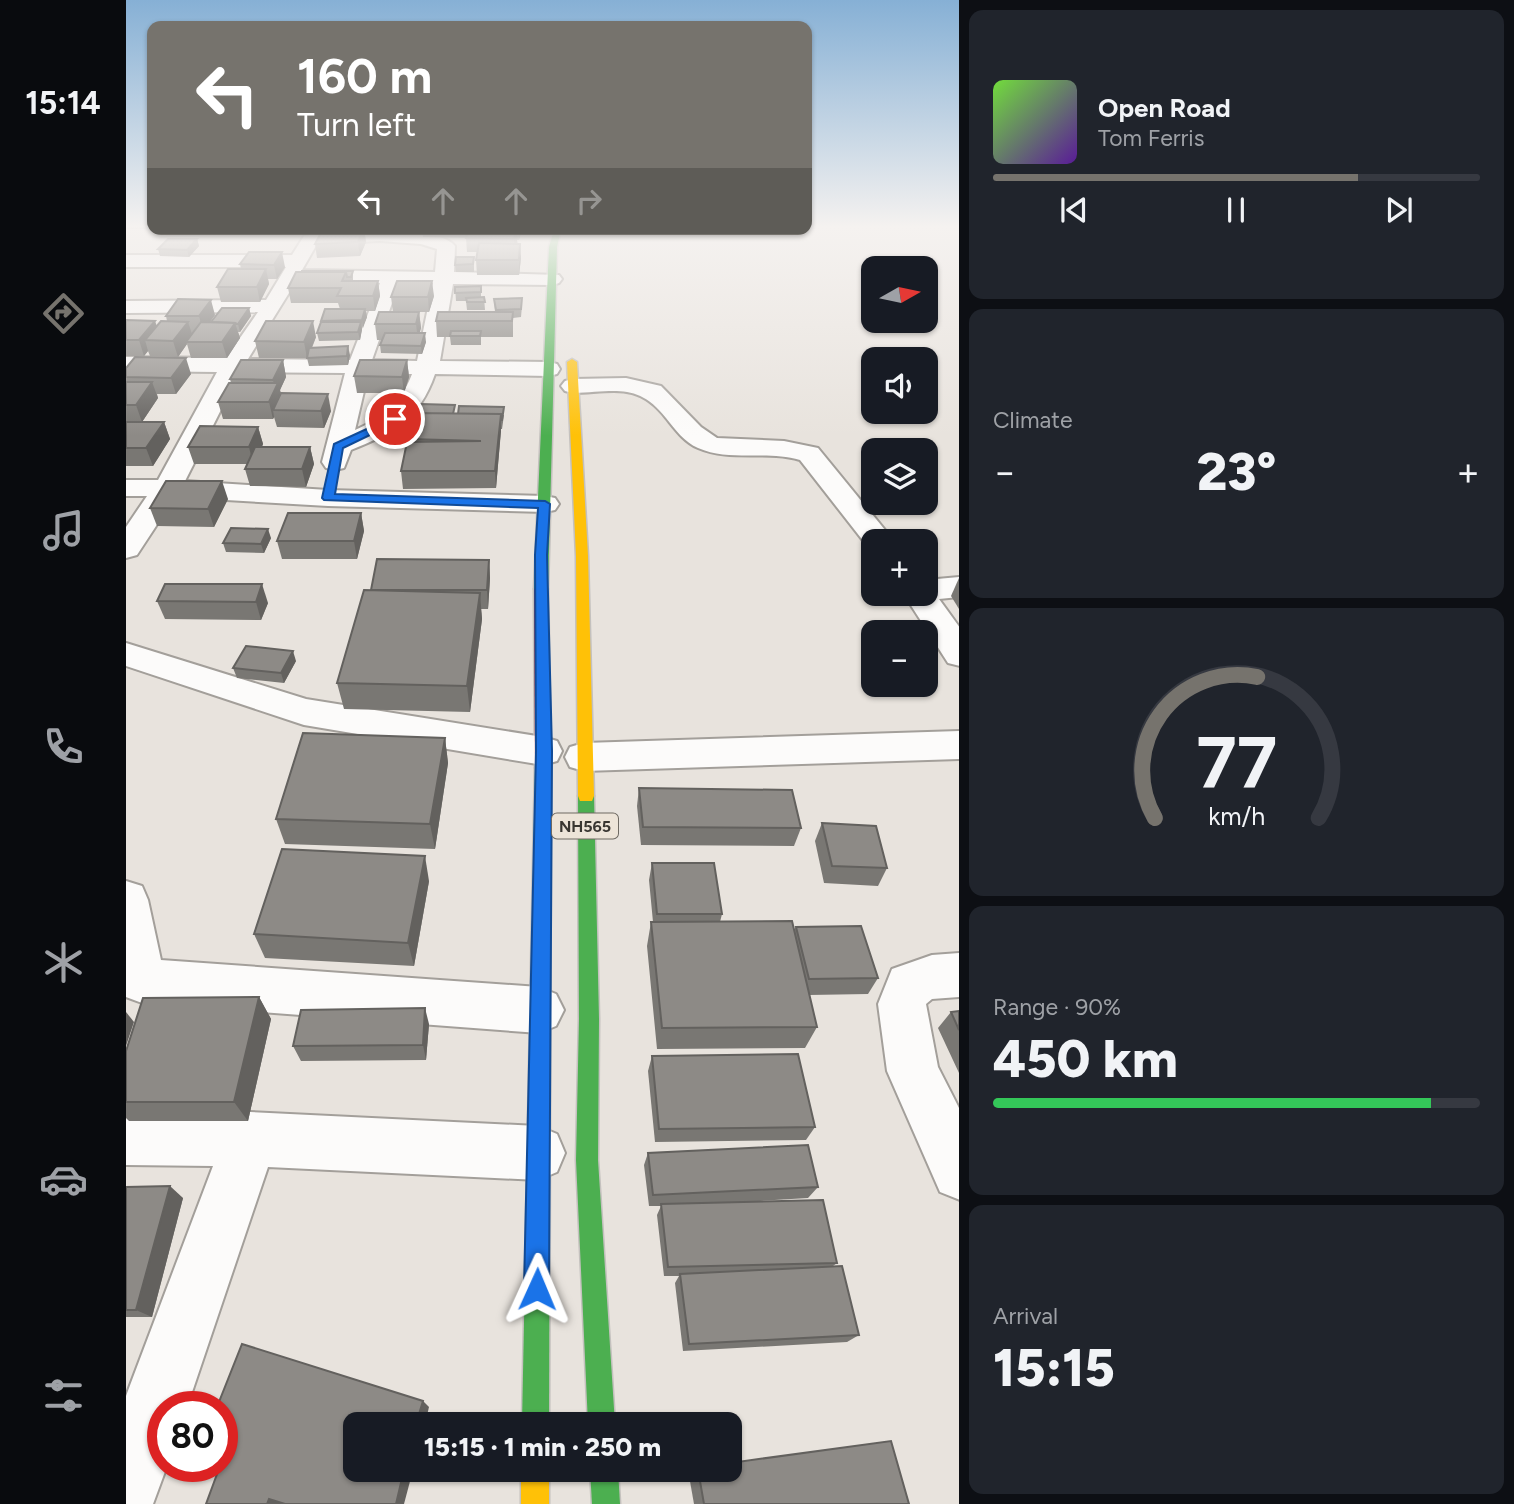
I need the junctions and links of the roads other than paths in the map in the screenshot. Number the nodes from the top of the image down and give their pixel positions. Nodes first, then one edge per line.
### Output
1 (279, 296) edge
2 (385, 296) edge
3 (440, 296) edge
4 (551, 296) edge
5 (273, 306) junction
6 (126, 307) edge
7 (571, 347) dead end
8 (126, 364) edge
9 (231, 367) junction
10 (358, 368) junction
11 (427, 368) junction
12 (549, 369) junction
13 (573, 386) junction
14 (168, 433) dead end
15 (196, 433) junction
16 (338, 446) junction
17 (126, 488) edge
18 (167, 488) junction
19 (328, 498) junction
20 (545, 504) junction
21 (869, 529) edge
22 (126, 549) edge
23 (959, 587) edge
24 (938, 589) edge
25 (927, 606) edge
26 (126, 654) edge
27 (959, 655) edge
28 (959, 745) edge
29 (544, 751) junction
30 (584, 757) junction
31 (126, 900) edge
32 (959, 975) edge
33 (134, 981) edge
34 (539, 1010) junction
35 (126, 1138) edge
36 (250, 1139) junction
37 (538, 1153) junction
38 (959, 1172) edge
39 (535, 1412) edge
40 (601, 1412) edge
41 (535, 1482) edge
42 (605, 1482) edge
43 (126, 1487) edge
44 (535, 1504) edge
45 (607, 1504) edge

1 - 5 street
2 - 10 street
3 - 11 street
4 - 12 highway, NH565
5 - 6 street
5 - 9 street
7 - 13 highway, NH565
8 - 9 street
9 - 10 street
9 - 15 street
10 - 11 street
10 - 16 street
11 - 12 street
11 - 16 street
12 - 20 highway, NH565
13 - 21 street
13 - 30 highway, NH565
14 - 15 street
15 - 18 street
16 - 19 street
17 - 18 street
18 - 19 street
18 - 22 street
19 - 20 street
20 - 29 highway, NH565
23 - 24 street
25 - 27 street
26 - 29 street
28 - 30 street
29 - 34 highway, NH565
30 - 40 highway, NH565
31 - 33 street
32 - 38 street
33 - 34 street
34 - 37 highway, NH565
35 - 36 street
36 - 37 street
36 - 43 street
37 - 39 highway, NH565
41 - 44 highway
42 - 45 highway

